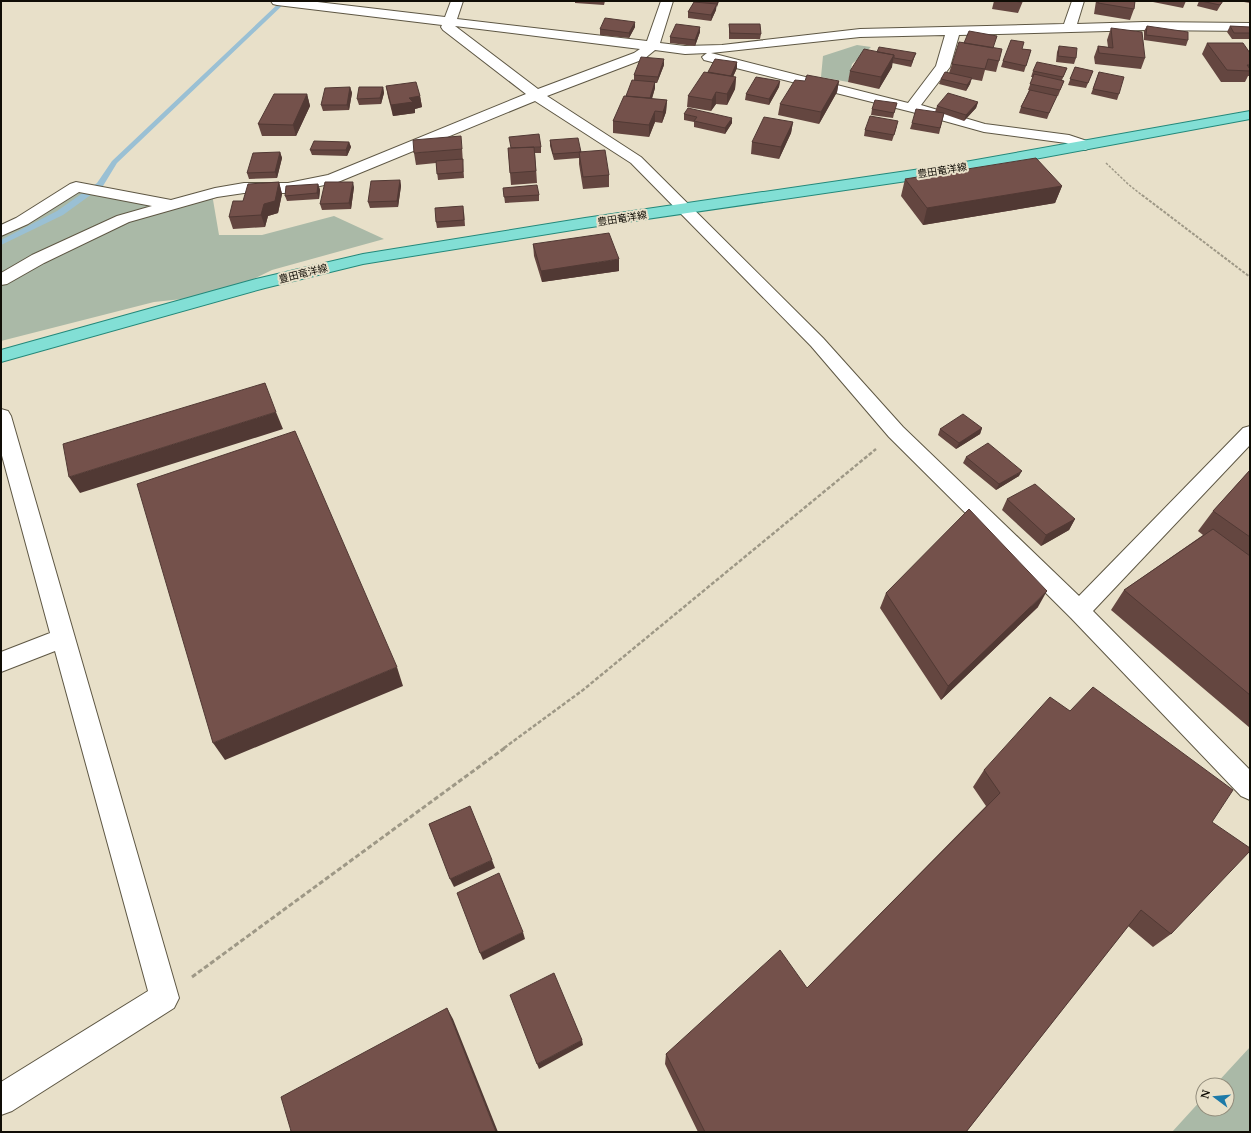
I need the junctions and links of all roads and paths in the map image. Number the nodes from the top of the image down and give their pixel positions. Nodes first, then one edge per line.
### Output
1 (277, 1) edge
2 (457, 1) edge
3 (667, 1) edge
4 (1078, 1) edge
5 (449, 22) junction
6 (1250, 27) edge
7 (1069, 28) junction
8 (953, 31) junction
9 (652, 46) junction
10 (685, 50) junction
11 (536, 95) junction
12 (911, 108) junction
13 (1250, 115) edge
14 (1085, 145) junction
15 (172, 205) junction
16 (682, 208) junction
17 (1, 231) edge
18 (1250, 276) edge
19 (1, 280) edge
20 (1, 356) edge
21 (1, 416) edge
22 (896, 432) junction
23 (1250, 433) edge
24 (1079, 611) junction
25 (63, 638) junction
26 (1, 662) edge
27 (1250, 788) edge
28 (164, 998) junction
29 (1, 1100) edge

1 - 5 street
2 - 5 street
3 - 9 street
4 - 7 street
5 - 9 street
5 - 11 street
6 - 7 street
7 - 8 street
8 - 10 street
8 - 12 street
9 - 10 street
9 - 11 street
10 - 12 street
11 - 15 street
11 - 16 street
12 - 14 street
13 - 14 main road, 豊田竜洋線
14 - 16 main road, 豊田竜洋線
14 - 18 path
15 - 17 street
15 - 19 street
16 - 20 main road, 豊田竜洋線
16 - 22 street
21 - 25 street
22 - 24 street
22 - 28 path
23 - 24 street
24 - 27 street
25 - 26 street
25 - 28 street
28 - 29 street

